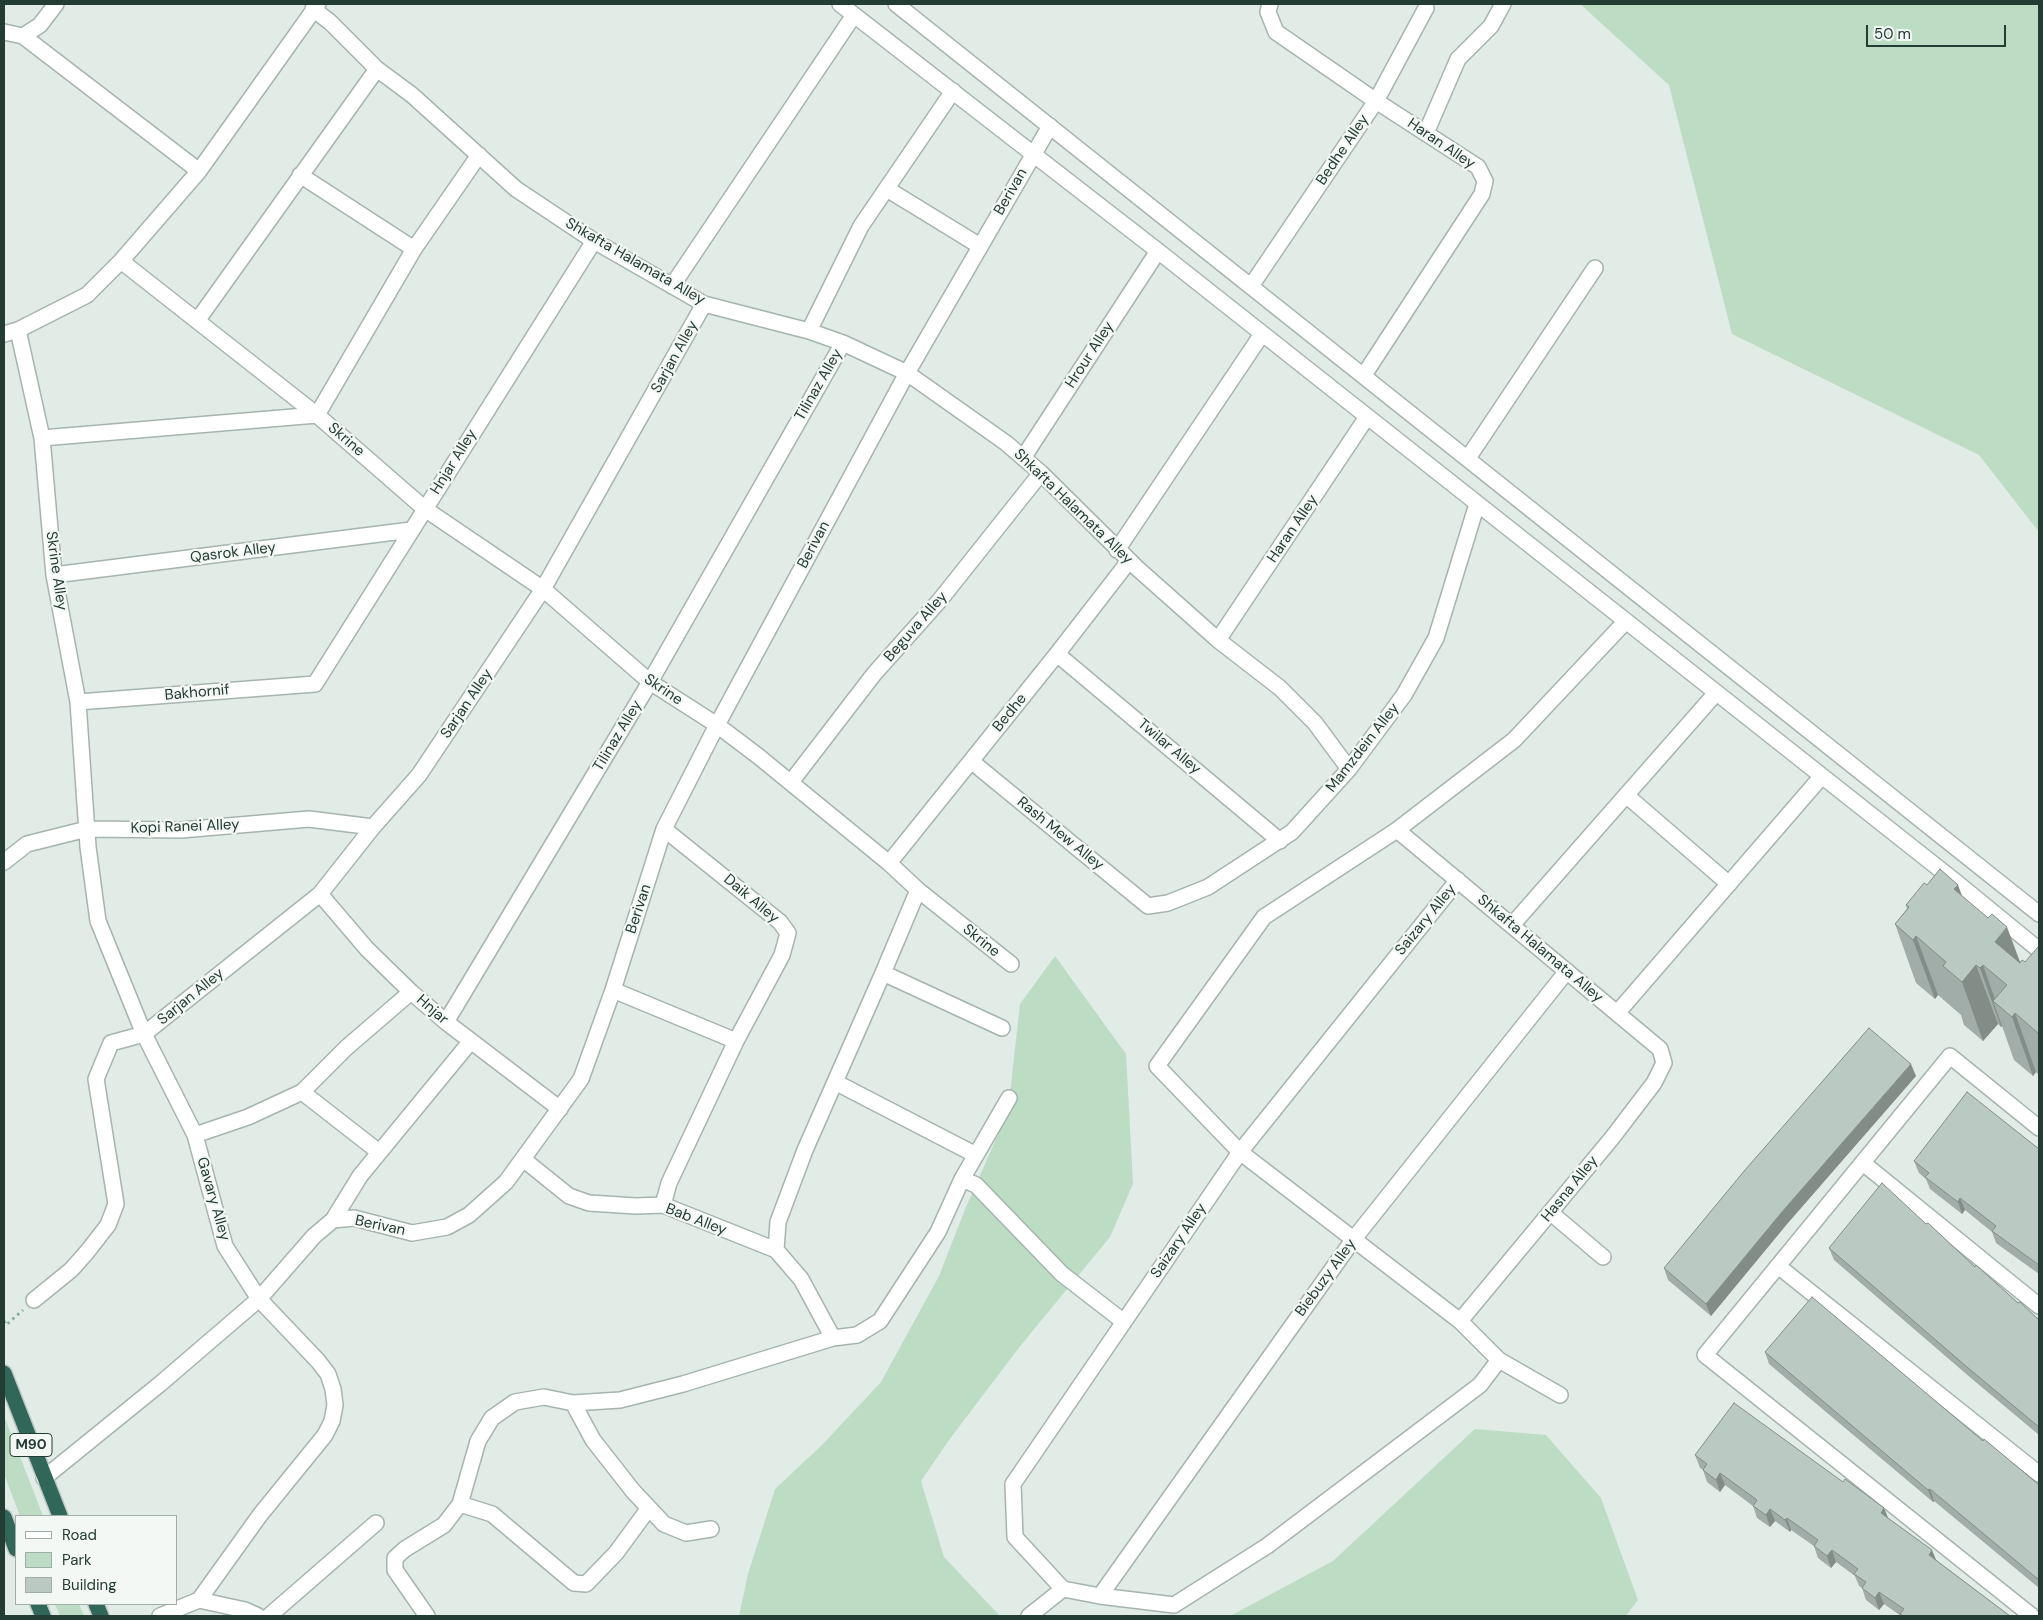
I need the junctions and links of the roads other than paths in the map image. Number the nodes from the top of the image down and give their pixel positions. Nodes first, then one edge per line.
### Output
1 (56, 4) edge
2 (840, 4) edge
3 (896, 4) edge
4 (1270, 4) edge
5 (1503, 4) edge
6 (316, 6) edge
7 (1426, 8) dead end
8 (854, 14) junction
9 (4, 32) edge
10 (23, 36) junction
11 (377, 69) junction
12 (953, 90) junction
13 (1376, 101) junction
14 (1050, 126) junction
15 (1426, 133) junction
16 (1034, 153) junction
17 (479, 155) junction
18 (199, 171) junction
19 (300, 175) junction
20 (887, 189) junction
21 (594, 240) junction
22 (980, 246) junction
23 (414, 249) junction
24 (1158, 251) junction
25 (120, 262) junction
26 (1595, 268) dead end
27 (672, 286) junction
28 (1251, 286) junction
29 (704, 304) junction
30 (197, 321) junction
31 (18, 330) junction
32 (809, 331) junction
33 (4, 334) edge
34 (1262, 334) junction
35 (843, 343) junction
36 (908, 374) junction
37 (1364, 376) junction
38 (317, 414) junction
39 (1367, 417) junction
40 (42, 438) junction
41 (1023, 458) junction
42 (1468, 458) junction
43 (1041, 473) junction
44 (1477, 504) junction
45 (425, 509) junction
46 (411, 530) junction
47 (1117, 550) junction
48 (1129, 561) junction
49 (54, 575) junction
50 (543, 589) junction
51 (1626, 621) junction
52 (1218, 640) junction
53 (1057, 654) junction
54 (650, 682) junction
55 (315, 684) joint
56 (1716, 693) junction
57 (78, 702) junction
58 (717, 725) junction
59 (971, 761) junction
60 (1348, 769) junction
61 (1822, 776) junction
62 (790, 782) junction
63 (1626, 795) junction
64 (373, 827) junction
65 (87, 829) junction
66 (664, 829) junction
67 (1397, 830) junction
68 (1280, 840) junction
69 (4, 862) edge
70 (889, 863) junction
71 (1458, 880) junction
72 (1729, 884) junction
73 (918, 890) junction
74 (320, 894) junction
75 (1148, 906) joint
76 (2039, 914) edge
77 (1512, 925) junction
78 (2039, 950) edge
79 (1010, 964) dead end
80 (1566, 971) junction
81 (883, 973) junction
82 (613, 990) junction
83 (411, 992) junction
84 (1618, 1012) junction
85 (446, 1022) junction
86 (1002, 1028) dead end
87 (144, 1034) junction
88 (471, 1041) junction
89 (736, 1041) junction
90 (1660, 1049) joint
91 (835, 1082) junction
92 (302, 1092) junction
93 (1008, 1098) dead end
94 (560, 1109) junction
95 (2039, 1128) edge
96 (195, 1135) junction
97 (379, 1152) junction
98 (1240, 1152) junction
99 (976, 1155) junction
100 (523, 1159) junction
101 (1863, 1163) junction
102 (962, 1178) junction
103 (663, 1206) junction
104 (1551, 1213) junction
105 (333, 1220) junction
106 (1353, 1240) junction
107 (776, 1250) junction
108 (1603, 1257) dead end
109 (1778, 1266) junction
110 (259, 1299) junction
111 (34, 1300) road end
112 (2039, 1306) edge
113 (1460, 1321) junction
114 (1124, 1322) junction
115 (833, 1338) junction
116 (1499, 1360) junction
117 (4, 1373) edge
118 (1560, 1395) dead end
119 (573, 1403) junction
120 (2039, 1474) edge
121 (44, 1478) junction
122 (460, 1504) junction
123 (649, 1508) junction
124 (60, 1515) edge
125 (4, 1517) edge
126 (376, 1524) dead end
127 (711, 1529) dead end
128 (15, 1546) edge
129 (1063, 1589) junction
130 (1100, 1596) junction
131 (199, 1600) junction
132 (160, 1616) edge
133 (258, 1616) edge
134 (269, 1616) edge
135 (428, 1616) edge
136 (1029, 1616) edge
137 (2032, 1616) edge

1 - 10 street
2 - 8 street
3 - 14 street
4 - 13 street, Haran Alley
5 - 15 street
6 - 11 street, Shkafta Halamata Alley
6 - 18 street
7 - 13 street, Bedhe Alley
8 - 12 street
8 - 27 street
9 - 10 street
10 - 18 street
11 - 17 street, Shkafta Halamata Alley
11 - 19 street
12 - 16 street
12 - 20 street
13 - 15 street, Haran Alley
13 - 28 street, Bedhe Alley
14 - 16 street, Berivan
14 - 28 street
15 - 37 street, Haran Alley
16 - 22 street, Berivan
16 - 24 street
17 - 21 street, Shkafta Halamata Alley
17 - 23 street
18 - 25 street
19 - 23 street
19 - 30 street
20 - 22 street
20 - 32 street
21 - 27 street, Shkafta Halamata Alley
21 - 45 street, Hnjar Alley
22 - 36 street, Berivan
23 - 38 street
24 - 34 street
24 - 41 street, Hrour Alley
25 - 30 street, Skrine
25 - 31 street
26 - 42 street
27 - 29 street, Shkafta Halamata Alley
28 - 37 street
29 - 32 street, Shkafta Halamata Alley
29 - 50 street, Sarjan Alley
30 - 38 street, Skrine
31 - 33 street
31 - 40 street, Skrine Alley
32 - 35 street, Shkafta Halamata Alley
34 - 39 street
34 - 47 street
35 - 36 street, Shkafta Halamata Alley
35 - 54 street, Tilinaz Alley
36 - 41 street, Shkafta Halamata Alley
36 - 58 street, Berivan
37 - 42 street
38 - 40 street
38 - 45 street, Skrine
39 - 44 street
39 - 52 street, Haran Alley
40 - 49 street, Skrine Alley
41 - 43 street, Shkafta Halamata Alley
42 - 76 street
43 - 47 street, Shkafta Halamata Alley
43 - 62 street, Beguva Alley
44 - 51 street
44 - 60 street, Mamzdein Alley
45 - 46 street, Hnjar Alley
45 - 50 street, Skrine
46 - 49 street, Qasrok Alley
46 - 55 street, Hnjar Alley
47 - 48 street, Shkafta Halamata Alley
48 - 52 street, Shkafta Halamata Alley
48 - 53 street, Bedhe
49 - 57 street, Skrine Alley
50 - 54 street, Skrine
50 - 64 street, Sarjan Alley
51 - 56 street
51 - 67 street
52 - 60 street, Shkafta Halamata Alley
53 - 59 street, Bedhe
53 - 68 street, Twilar Alley
54 - 58 street, Skrine
54 - 85 street, Tilinaz Alley
55 - 57 street, Bakhornif
56 - 61 street
56 - 63 street
57 - 65 street, Skrine Alley
58 - 62 street, Skrine
58 - 66 street, Berivan
59 - 70 street, Bedhe
59 - 75 street, Rash Mew Alley
60 - 68 street, Mamzdein Alley
61 - 72 street
61 - 78 street
62 - 70 street, Skrine
63 - 72 street
63 - 77 street
64 - 65 street, Kopi Ranei Alley
64 - 74 street, Sarjan Alley
65 - 69 street, Kopi Ranei Alley
65 - 87 street, Gavary Alley
66 - 82 street, Berivan
66 - 89 street, Daik Alley
67 - 71 street, Shkafta Halamata Alley
67 - 98 street
68 - 75 street, Mamzdein Alley
70 - 73 street, Skrine
71 - 77 street, Shkafta Halamata Alley
71 - 98 street, Saizary Alley
72 - 84 street
73 - 79 street, Skrine
73 - 81 street
74 - 83 street, Hnjar
74 - 87 street, Sarjan Alley
77 - 80 street, Shkafta Halamata Alley
80 - 84 street, Shkafta Halamata Alley
80 - 106 street, Biebuzy Alley
81 - 86 street
81 - 91 street
82 - 89 street
82 - 94 street, Berivan
83 - 85 street, Hnjar
83 - 92 street
84 - 90 street, Shkafta Halamata Alley
85 - 88 street, Hnjar
87 - 96 street, Gavary Alley
87 - 111 street
88 - 94 street, Hnjar
88 - 97 street
89 - 103 street, Daik Alley
90 - 104 street, Hasna Alley
91 - 99 street
91 - 107 street
92 - 96 street
92 - 97 street
93 - 99 street
94 - 100 street, Berivan
95 - 101 street
96 - 110 street, Gavary Alley
97 - 105 street
98 - 106 street
98 - 114 street, Saizary Alley
99 - 102 street
100 - 103 street, Bab Alley
100 - 105 street, Berivan
101 - 109 street
101 - 112 street
102 - 114 street
102 - 115 street
103 - 107 street, Bab Alley
104 - 108 street
104 - 113 street, Hasna Alley
105 - 110 street, Berivan
106 - 113 street
106 - 130 street, Biebuzy Alley
107 - 115 street, Bab Alley
109 - 120 street
109 - 137 street
110 - 121 street, Berivan
110 - 131 street, Gavary Alley
113 - 116 street
114 - 129 street, Saizary Alley
115 - 119 street
116 - 118 street
116 - 130 street
117 - 121 highway, M90
119 - 122 street
119 - 123 street
121 - 124 highway, M90
122 - 123 street
122 - 135 street
123 - 127 street
125 - 128 highway
126 - 134 street
129 - 130 street
129 - 136 street
131 - 132 street
131 - 133 street

